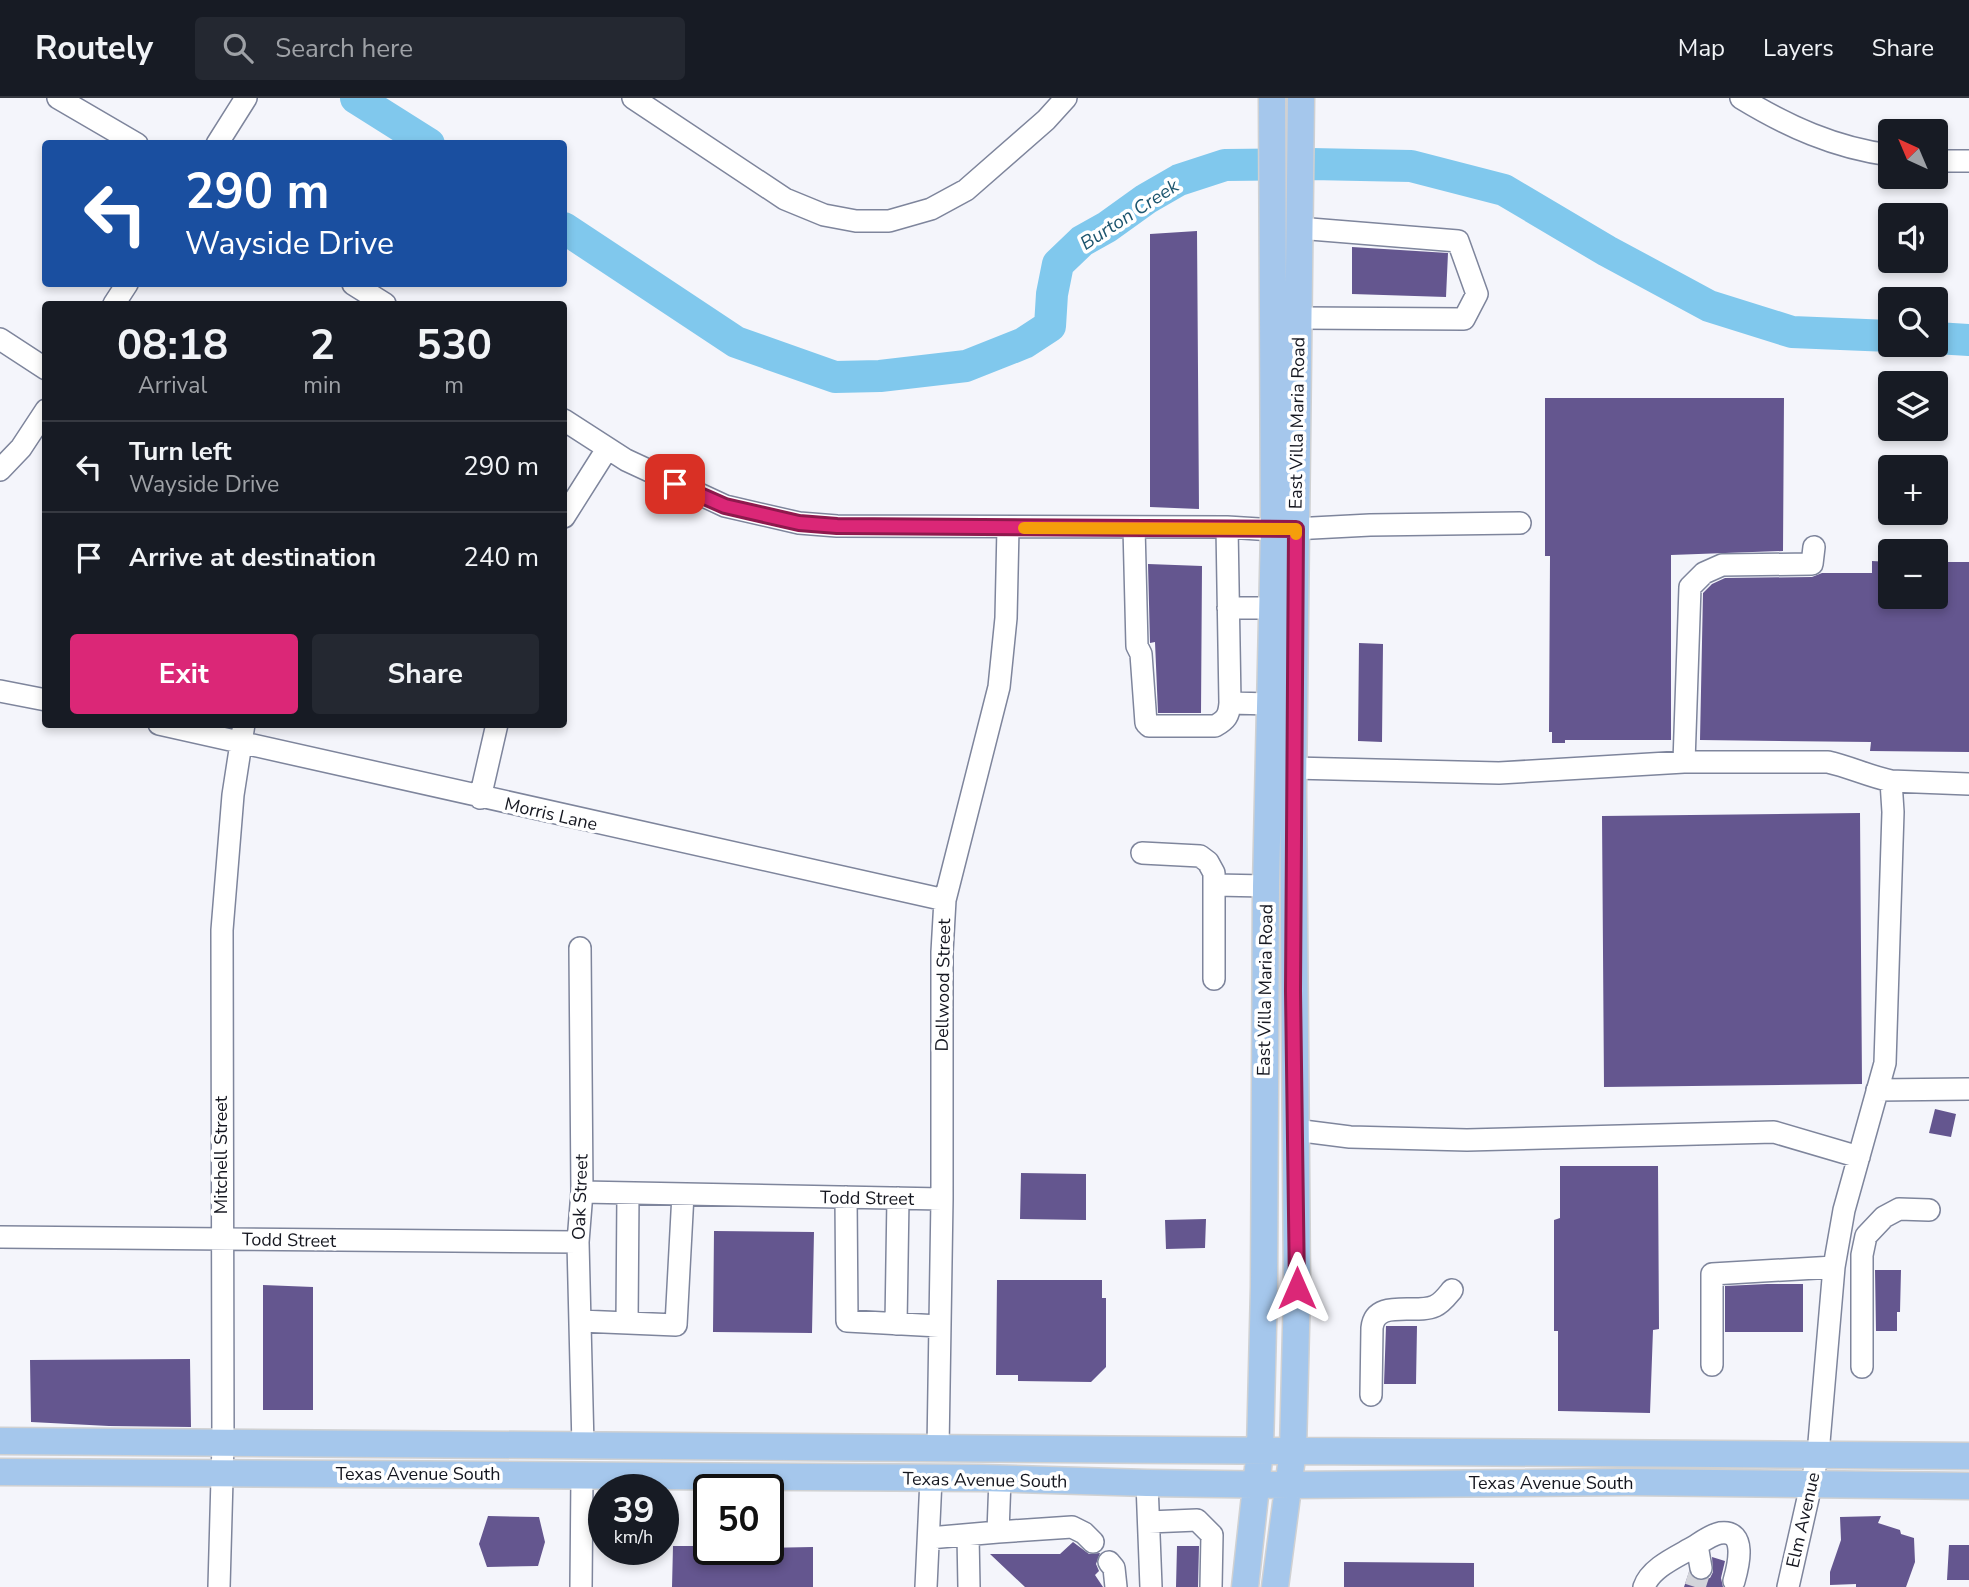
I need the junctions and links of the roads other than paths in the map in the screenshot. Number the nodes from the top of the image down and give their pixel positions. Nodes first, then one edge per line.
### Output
1 (58, 98) edge
2 (246, 98) edge
3 (633, 98) edge
4 (1066, 98) edge
5 (1272, 98) edge
6 (1301, 98) edge
7 (1741, 98) edge
8 (131, 140) edge
9 (220, 140) edge
10 (1878, 154) edge
11 (1948, 161) edge
12 (1969, 162) edge
13 (1298, 228) junction
14 (358, 287) edge
15 (380, 301) edge
16 (1298, 318) junction
17 (0, 339) edge
18 (42, 366) edge
19 (42, 416) edge
20 (567, 422) edge
21 (607, 449) junction
22 (0, 470) edge
23 (567, 512) edge
24 (1520, 523) dead end
25 (1134, 527) junction
26 (1227, 527) junction
27 (1007, 528) junction
28 (1285, 530) junction
29 (1814, 547) dead end
30 (1228, 608) junction
31 (1273, 608) junction
32 (0, 691) edge
33 (42, 699) edge
34 (1230, 703) junction
35 (1271, 704) junction
36 (196, 728) edge
37 (496, 728) edge
38 (243, 733) edge
39 (1684, 762) junction
40 (1293, 768) junction
41 (1891, 781) junction
42 (1969, 785) edge
43 (480, 798) junction
44 (1142, 853) dead end
45 (1215, 885) junction
46 (1266, 886) junction
47 (945, 900) junction
48 (580, 948) dead end
49 (1214, 979) dead end
50 (1969, 1089) edge
51 (1877, 1090) junction
52 (1295, 1130) junction
53 (1859, 1157) junction
54 (582, 1192) junction
55 (628, 1193) junction
56 (683, 1194) junction
57 (846, 1197) junction
58 (898, 1198) junction
59 (942, 1199) junction
60 (1929, 1210) dead end
61 (0, 1237) edge
62 (221, 1239) junction
63 (578, 1242) junction
64 (1834, 1267) junction
65 (1452, 1290) dead end
66 (580, 1321) junction
67 (627, 1323) junction
68 (895, 1324) junction
69 (940, 1326) junction
70 (1712, 1365) dead end
71 (1862, 1367) dead end
72 (1371, 1395) dead end
73 (0, 1441) edge
74 (223, 1443) junction
75 (583, 1446) junction
76 (937, 1449) junction
77 (1260, 1450) junction
78 (1293, 1450) junction
79 (1818, 1454) junction
80 (1969, 1456) edge
81 (0, 1472) edge
82 (222, 1472) junction
83 (582, 1475) junction
84 (931, 1479) junction
85 (1000, 1479) junction
86 (1147, 1483) junction
87 (1258, 1483) junction
88 (1290, 1485) junction
89 (1811, 1485) junction
90 (1969, 1486) edge
91 (1149, 1522) junction
92 (998, 1532) junction
93 (968, 1535) junction
94 (929, 1538) junction
95 (1093, 1542) dead end
96 (1697, 1545) junction
97 (1109, 1562) dead end
98 (1701, 1568) tunnel mouth
99 (1734, 1581) dead end
100 (219, 1587) edge
101 (581, 1587) edge
102 (926, 1587) edge
103 (969, 1587) edge
104 (1116, 1587) edge
105 (1151, 1587) edge
106 (1211, 1587) edge
107 (1245, 1587) edge
108 (1275, 1587) edge
109 (1644, 1587) edge
110 (1788, 1587) edge

1 - 8 street
2 - 9 street
3 - 4 street
5 - 28 main road, East Villa Maria Road
6 - 13 main road, East Villa Maria Road
7 - 10 street
11 - 12 street
13 - 16 main road, East Villa Maria Road
13 - 16 street
14 - 15 street
16 - 28 main road, East Villa Maria Road
17 - 18 street
19 - 22 street
20 - 21 street
21 - 23 street
21 - 27 street
24 - 28 street
25 - 26 street
25 - 27 street
25 - 34 street
26 - 28 street
26 - 30 street
27 - 47 street, Dellwood Street
28 - 31 main road, East Villa Maria Road
28 - 40 main road, East Villa Maria Road
29 - 39 street
30 - 31 street
30 - 34 street
31 - 35 main road, East Villa Maria Road
32 - 33 street
34 - 35 street
35 - 46 main road, East Villa Maria Road
36 - 38 street, Morris Lane
37 - 43 street
38 - 43 street, Morris Lane
38 - 62 street, Mitchell Street
39 - 40 street
39 - 41 street
40 - 52 main road, East Villa Maria Road
41 - 42 street
41 - 51 street, Elm Avenue
43 - 47 street, Morris Lane
44 - 45 street
45 - 46 street
45 - 49 street
46 - 77 main road, East Villa Maria Road
47 - 59 street, Dellwood Street
48 - 54 street, Oak Street
50 - 51 street
51 - 53 street, Elm Avenue
52 - 53 street
52 - 78 main road, East Villa Maria Road
53 - 64 street, Elm Avenue
54 - 55 street, Todd Street
54 - 63 street, Oak Street
55 - 56 street, Todd Street
55 - 67 street
56 - 57 street, Todd Street
56 - 67 street
57 - 58 street, Todd Street
57 - 68 street
58 - 59 street, Todd Street
58 - 68 street
59 - 69 street, Dellwood Street
60 - 71 street
61 - 62 street, Todd Street
62 - 63 street, Todd Street
62 - 74 street, Mitchell Street
63 - 66 street, Oak Street
64 - 70 street
64 - 79 street, Elm Avenue
65 - 72 street
66 - 67 street
66 - 75 street, Oak Street
68 - 69 street
69 - 76 street, Dellwood Street
73 - 74 main road, Texas Avenue South
74 - 75 main road, Texas Avenue South
74 - 82 street, Mitchell Street
75 - 76 main road, Texas Avenue South
76 - 77 main road, Texas Avenue South
77 - 78 main road, Texas Avenue South
77 - 87 main road, East Villa Maria Road
78 - 79 main road, Texas Avenue South
78 - 88 main road, East Villa Maria Road
79 - 80 main road, Texas Avenue South
79 - 89 street, Elm Avenue
81 - 82 main road, Texas Avenue South
82 - 83 main road, Texas Avenue South
82 - 100 street, Mitchell Street
83 - 84 main road, Texas Avenue South
83 - 101 street
84 - 85 main road, Texas Avenue South
84 - 94 street
85 - 86 main road, Texas Avenue South
85 - 92 street
86 - 87 main road, Texas Avenue South
86 - 91 street
87 - 88 main road, Texas Avenue South
87 - 107 main road, East Villa Maria Road
88 - 89 main road, Texas Avenue South
88 - 108 main road, East Villa Maria Road
89 - 90 main road, Texas Avenue South
89 - 110 street, Elm Avenue
91 - 105 street
91 - 106 street
92 - 93 street
92 - 95 street
93 - 94 street
93 - 103 street
94 - 102 street
96 - 98 street
96 - 99 street
96 - 109 street
97 - 104 street

